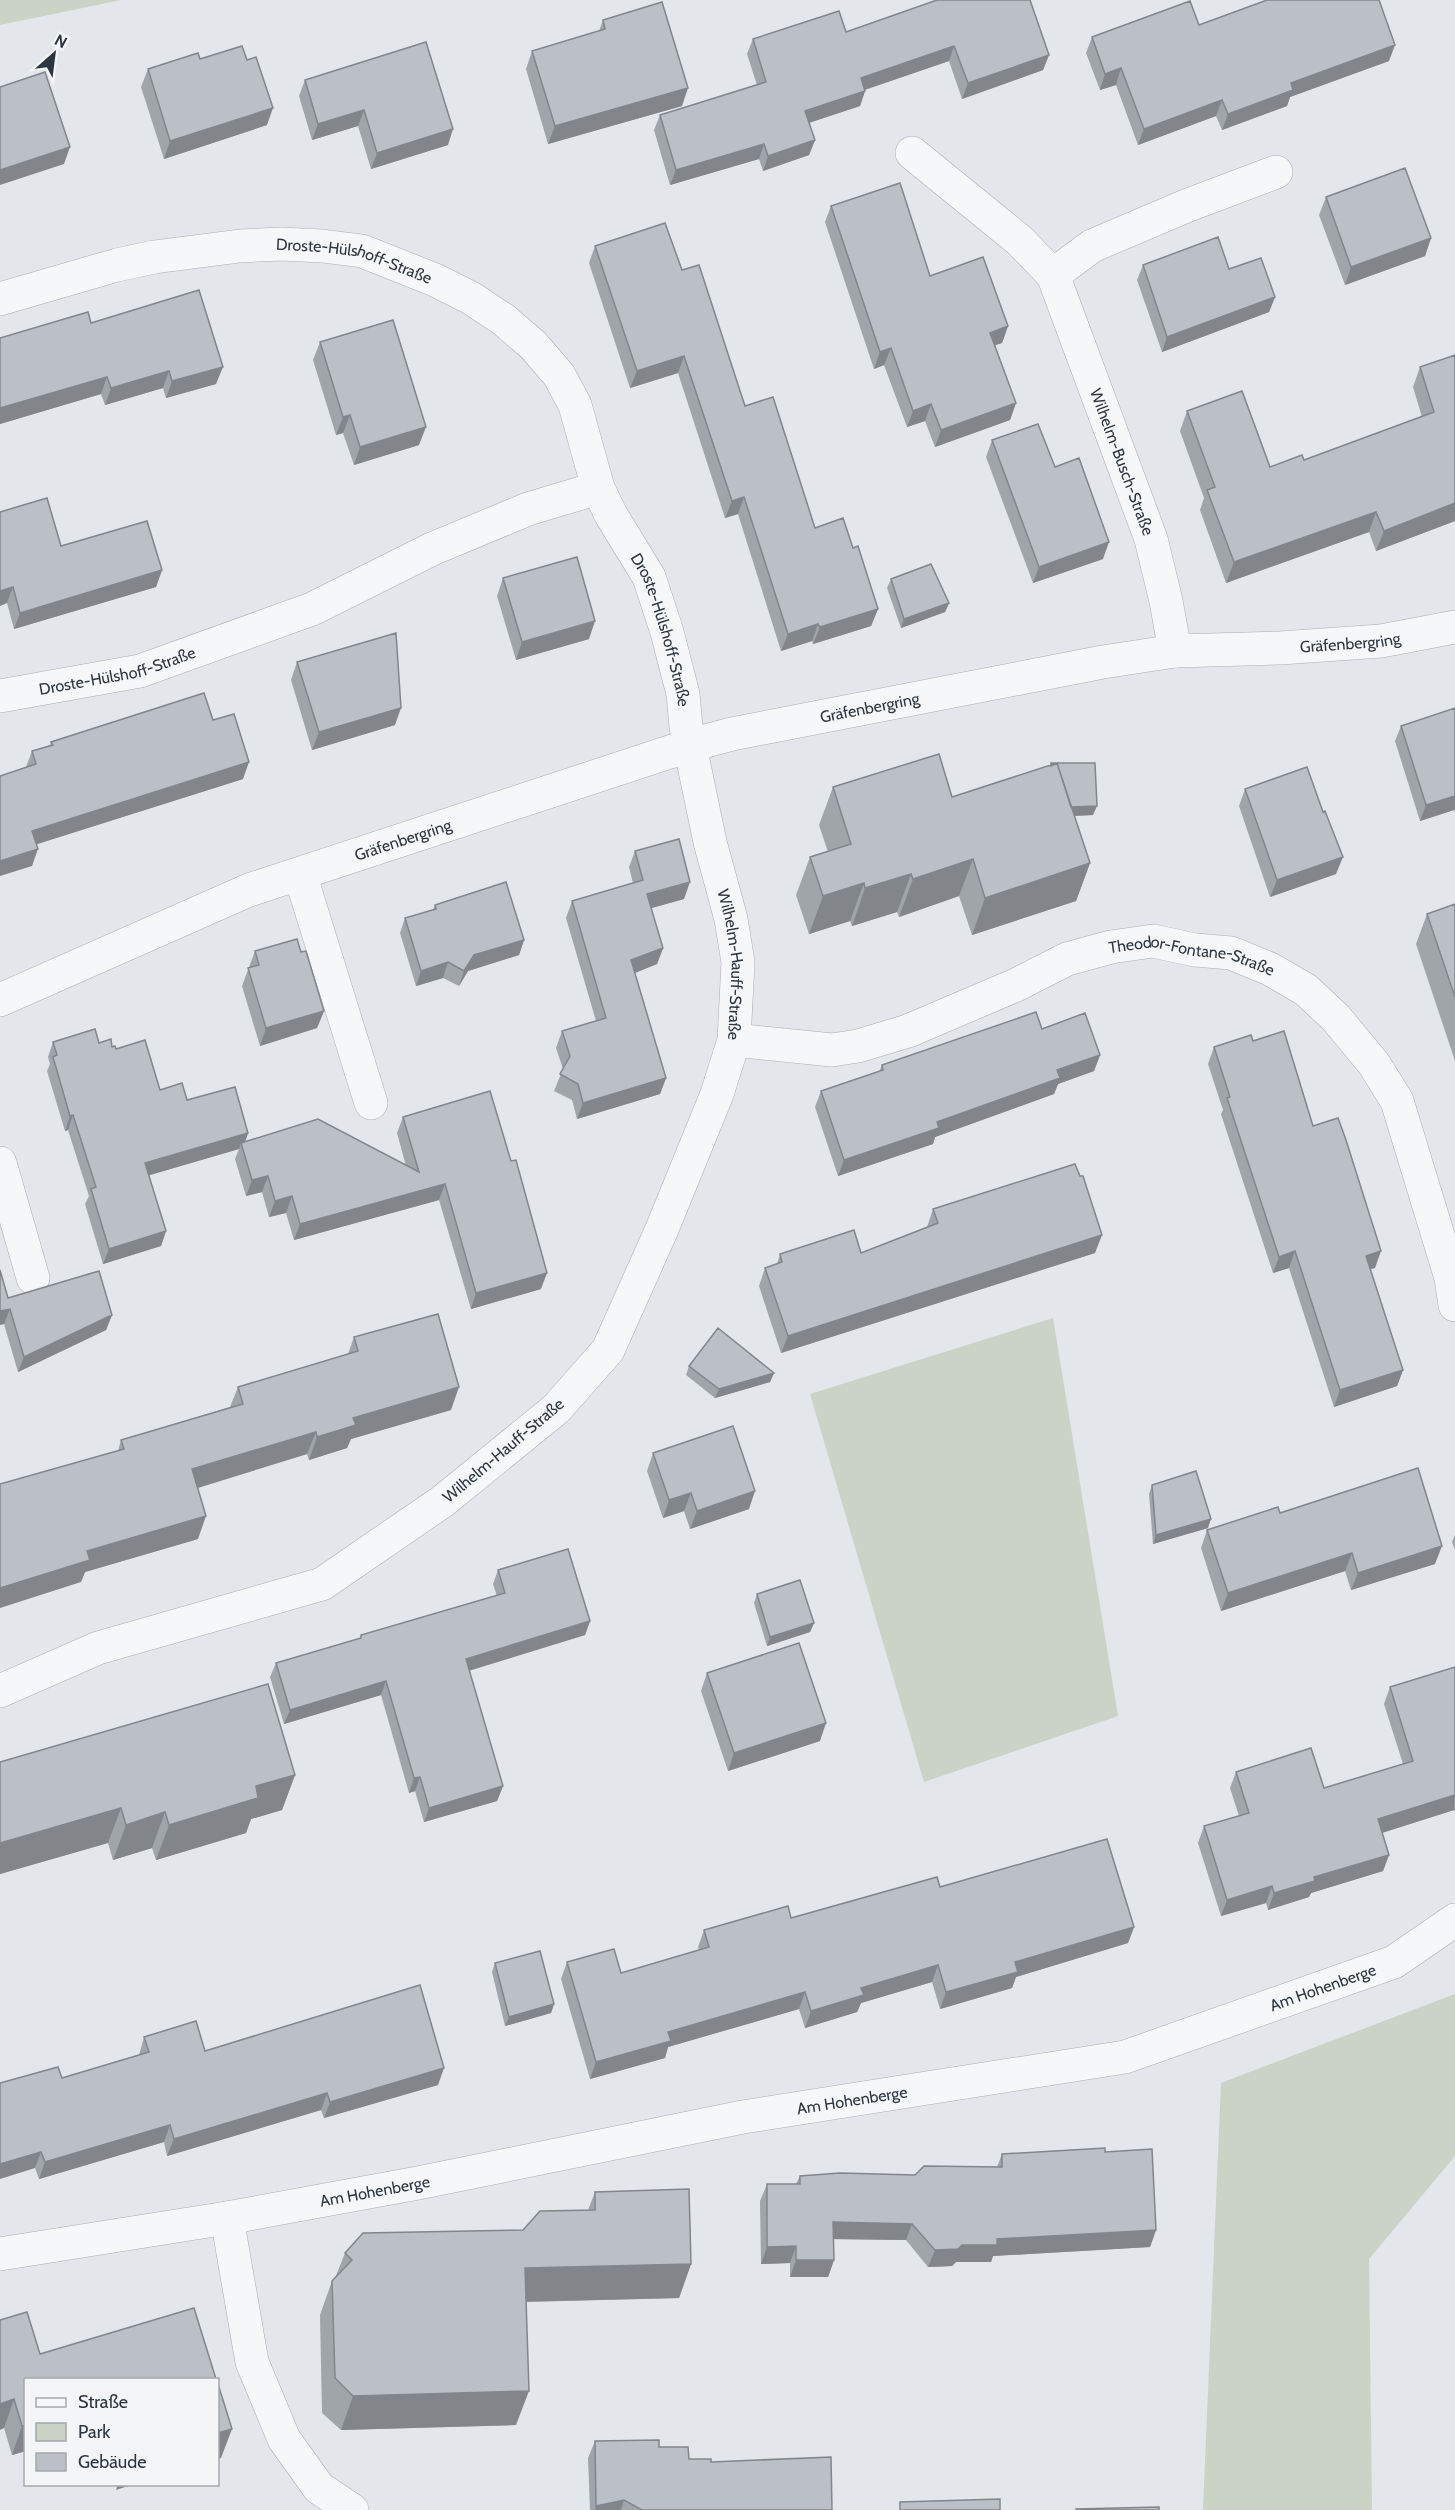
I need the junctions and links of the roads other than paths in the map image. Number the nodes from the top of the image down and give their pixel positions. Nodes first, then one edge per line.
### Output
1 (912, 153) dead end
2 (1276, 172) dead end
3 (1053, 275) junction
4 (0, 299) edge
5 (598, 488) junction
6 (1455, 627) edge
7 (1174, 651) junction
8 (0, 696) edge
9 (691, 745) junction
10 (300, 874) junction
11 (0, 1000) edge
12 (734, 1040) junction
13 (371, 1103) dead end
14 (0, 1163) edge
15 (33, 1278) dead end
16 (1455, 1305) edge
17 (0, 1691) edge
18 (1455, 1920) edge
19 (227, 2218) junction
20 (0, 2254) edge
21 (352, 2510) edge

1 - 3 street, Wilhelm-Busch-Straße
2 - 3 street
3 - 7 street, Wilhelm-Busch-Straße
4 - 5 street, Droste-Hülshoff-Straße
5 - 8 street, Droste-Hülshoff-Straße
5 - 9 street, Droste-Hülshoff-Straße
6 - 7 street, Gräfenbergring
7 - 9 street, Gräfenbergring
9 - 10 street, Gräfenbergring
9 - 12 street, Wilhelm-Hauff-Straße
10 - 11 street, Gräfenbergring
10 - 13 street
12 - 16 street, Theodor-Fontane-Straße
12 - 17 street, Wilhelm-Hauff-Straße
14 - 15 street
18 - 19 street, Am Hohenberge
19 - 20 street, Am Hohenberge
19 - 21 street

